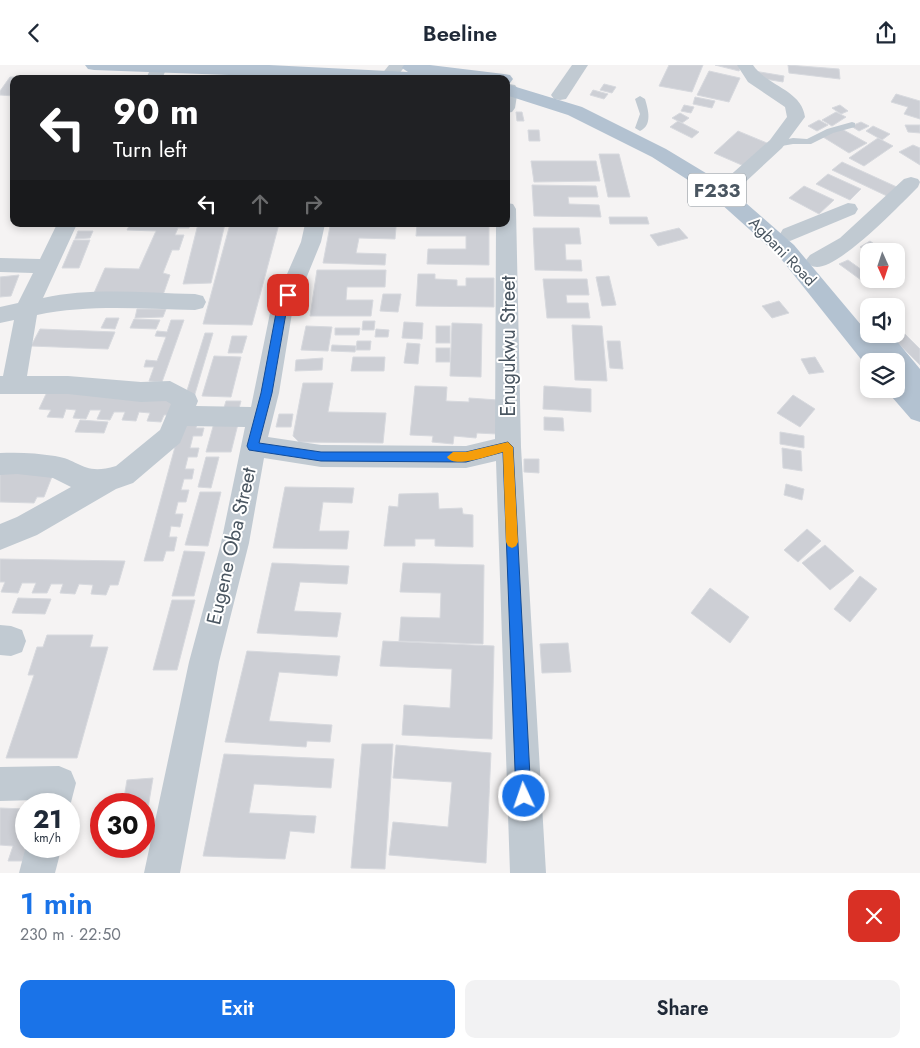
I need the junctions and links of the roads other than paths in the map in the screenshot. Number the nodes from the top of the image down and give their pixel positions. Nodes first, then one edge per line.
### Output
1 (94, 65) edge
2 (580, 65) edge
3 (745, 65) edge
4 (395, 69) edge
5 (352, 71) edge
6 (156, 73) edge
7 (416, 75) edge
8 (428, 75) edge
9 (510, 89) edge
10 (510, 90) edge
11 (560, 95) junction
12 (640, 99) dead end
13 (852, 125) dead end
14 (640, 128) junction
15 (776, 144) junction
16 (733, 183) junction
17 (911, 183) dead end
18 (848, 209) dead end
19 (66, 227) edge
20 (314, 227) edge
21 (506, 227) edge
22 (790, 234) junction
23 (817, 260) junction
24 (0, 265) edge
25 (47, 266) junction
26 (194, 302) dead end
27 (26, 308) junction
28 (860, 312) edge
29 (0, 315) edge
30 (884, 343) edge
31 (870, 353) edge
32 (7, 384) edge
33 (913, 384) edge
34 (920, 412) edge
35 (177, 416) junction
36 (260, 417) junction
37 (253, 446) junction
38 (508, 447) junction
39 (0, 464) edge
40 (108, 480) junction
41 (0, 537) edge
42 (0, 784) edge
43 (57, 793) edge
44 (41, 858) edge
45 (37, 873) edge
46 (162, 873) edge
47 (528, 873) edge

1 - 6 main road, Agbani Road / F233
2 - 11 street
3 - 15 street
4 - 5 main road, Agbani Road / F233
4 - 7 main road, Agbani Road / F233
4 - 8 main road, Agbani Road / F233
5 - 6 main road, Agbani Road / F233
9 - 11 main road, Agbani Road / F233
10 - 31 main road, Agbani Road / F233
11 - 14 main road, Agbani Road / F233
12 - 14 lane
13 - 15 lane
14 - 16 main road, Agbani Road / F233
15 - 16 street
16 - 22 main road, Agbani Road / F233
17 - 23 street
18 - 22 street
19 - 25 street
20 - 36 street, Eugene Oba Street
21 - 38 street, Enugukwu Street
22 - 23 main road, Agbani Road / F233
23 - 28 main road, Agbani Road / F233
24 - 25 street
25 - 27 street
26 - 27 street
27 - 29 street
27 - 32 street
30 - 33 main road
32 - 35 street
33 - 34 main road
35 - 36 street
35 - 40 street
36 - 37 street, Eugene Oba Street
37 - 38 street
37 - 46 street, Eugene Oba Street
38 - 47 street, Enugukwu Street
39 - 40 street
40 - 41 street
42 - 43 street
44 - 45 street

